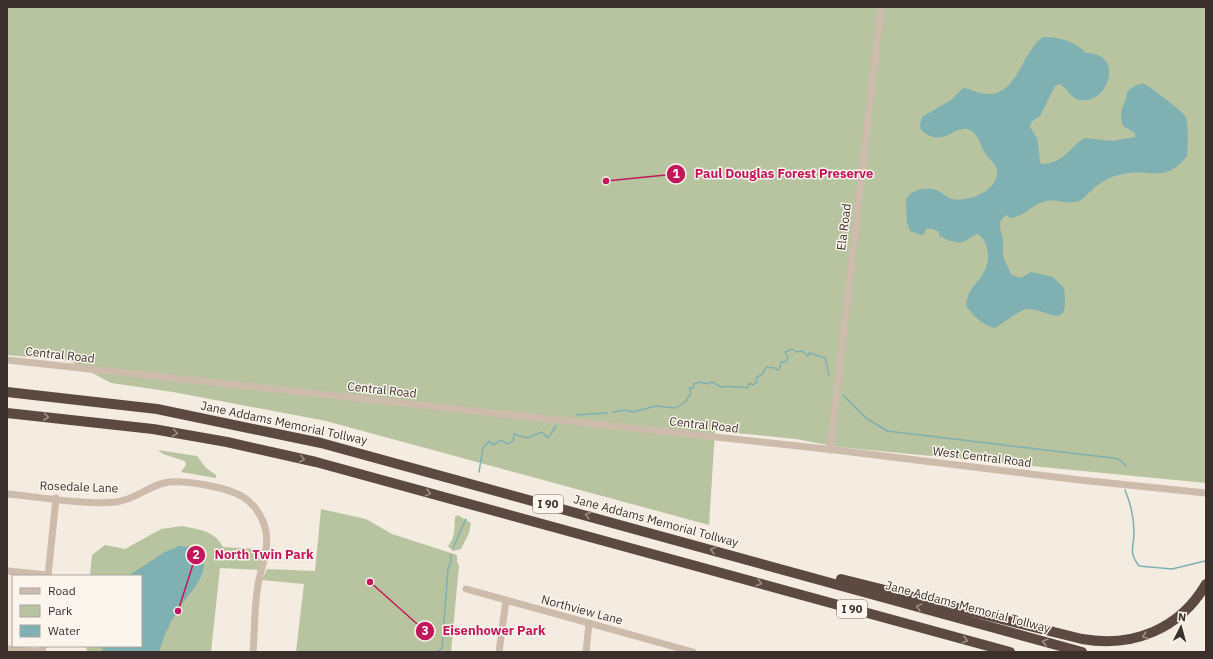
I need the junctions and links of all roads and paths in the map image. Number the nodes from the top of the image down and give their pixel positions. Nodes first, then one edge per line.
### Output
1 (881, 7) edge
2 (7, 360) edge
3 (7, 392) edge
4 (7, 413) edge
5 (755, 442) joint
6 (830, 450) junction
7 (1206, 493) edge
8 (7, 494) edge
9 (56, 498) junction
10 (736, 556) junction
11 (7, 571) edge
12 (48, 575) edge
13 (1206, 584) edge
14 (466, 589) dead end
15 (506, 600) junction
16 (589, 623) junction
17 (7, 649) edge
18 (41, 652) edge
19 (253, 652) edge
20 (499, 652) edge
21 (586, 652) edge
22 (693, 652) edge
23 (1010, 652) edge
24 (1082, 652) edge

1 - 6 street, Ela Road
2 - 5 street, Central Road
10 -> 3 highway, Jane Addams Memorial Tollway / I 90
4 -> 23 highway, I 90
5 - 6 street, West Central Road
6 - 7 street, West Central Road
8 - 9 street, Rosedale Lane
9 - 12 street
9 - 19 street, Rosedale Lane
13 -> 10 highway
24 -> 10 highway, Jane Addams Memorial Tollway / I 90
11 - 12 street
14 - 15 street, Northview Lane
15 - 16 street, Northview Lane
15 - 20 street
16 - 21 street
16 - 22 street, Northview Lane
17 - 18 street

